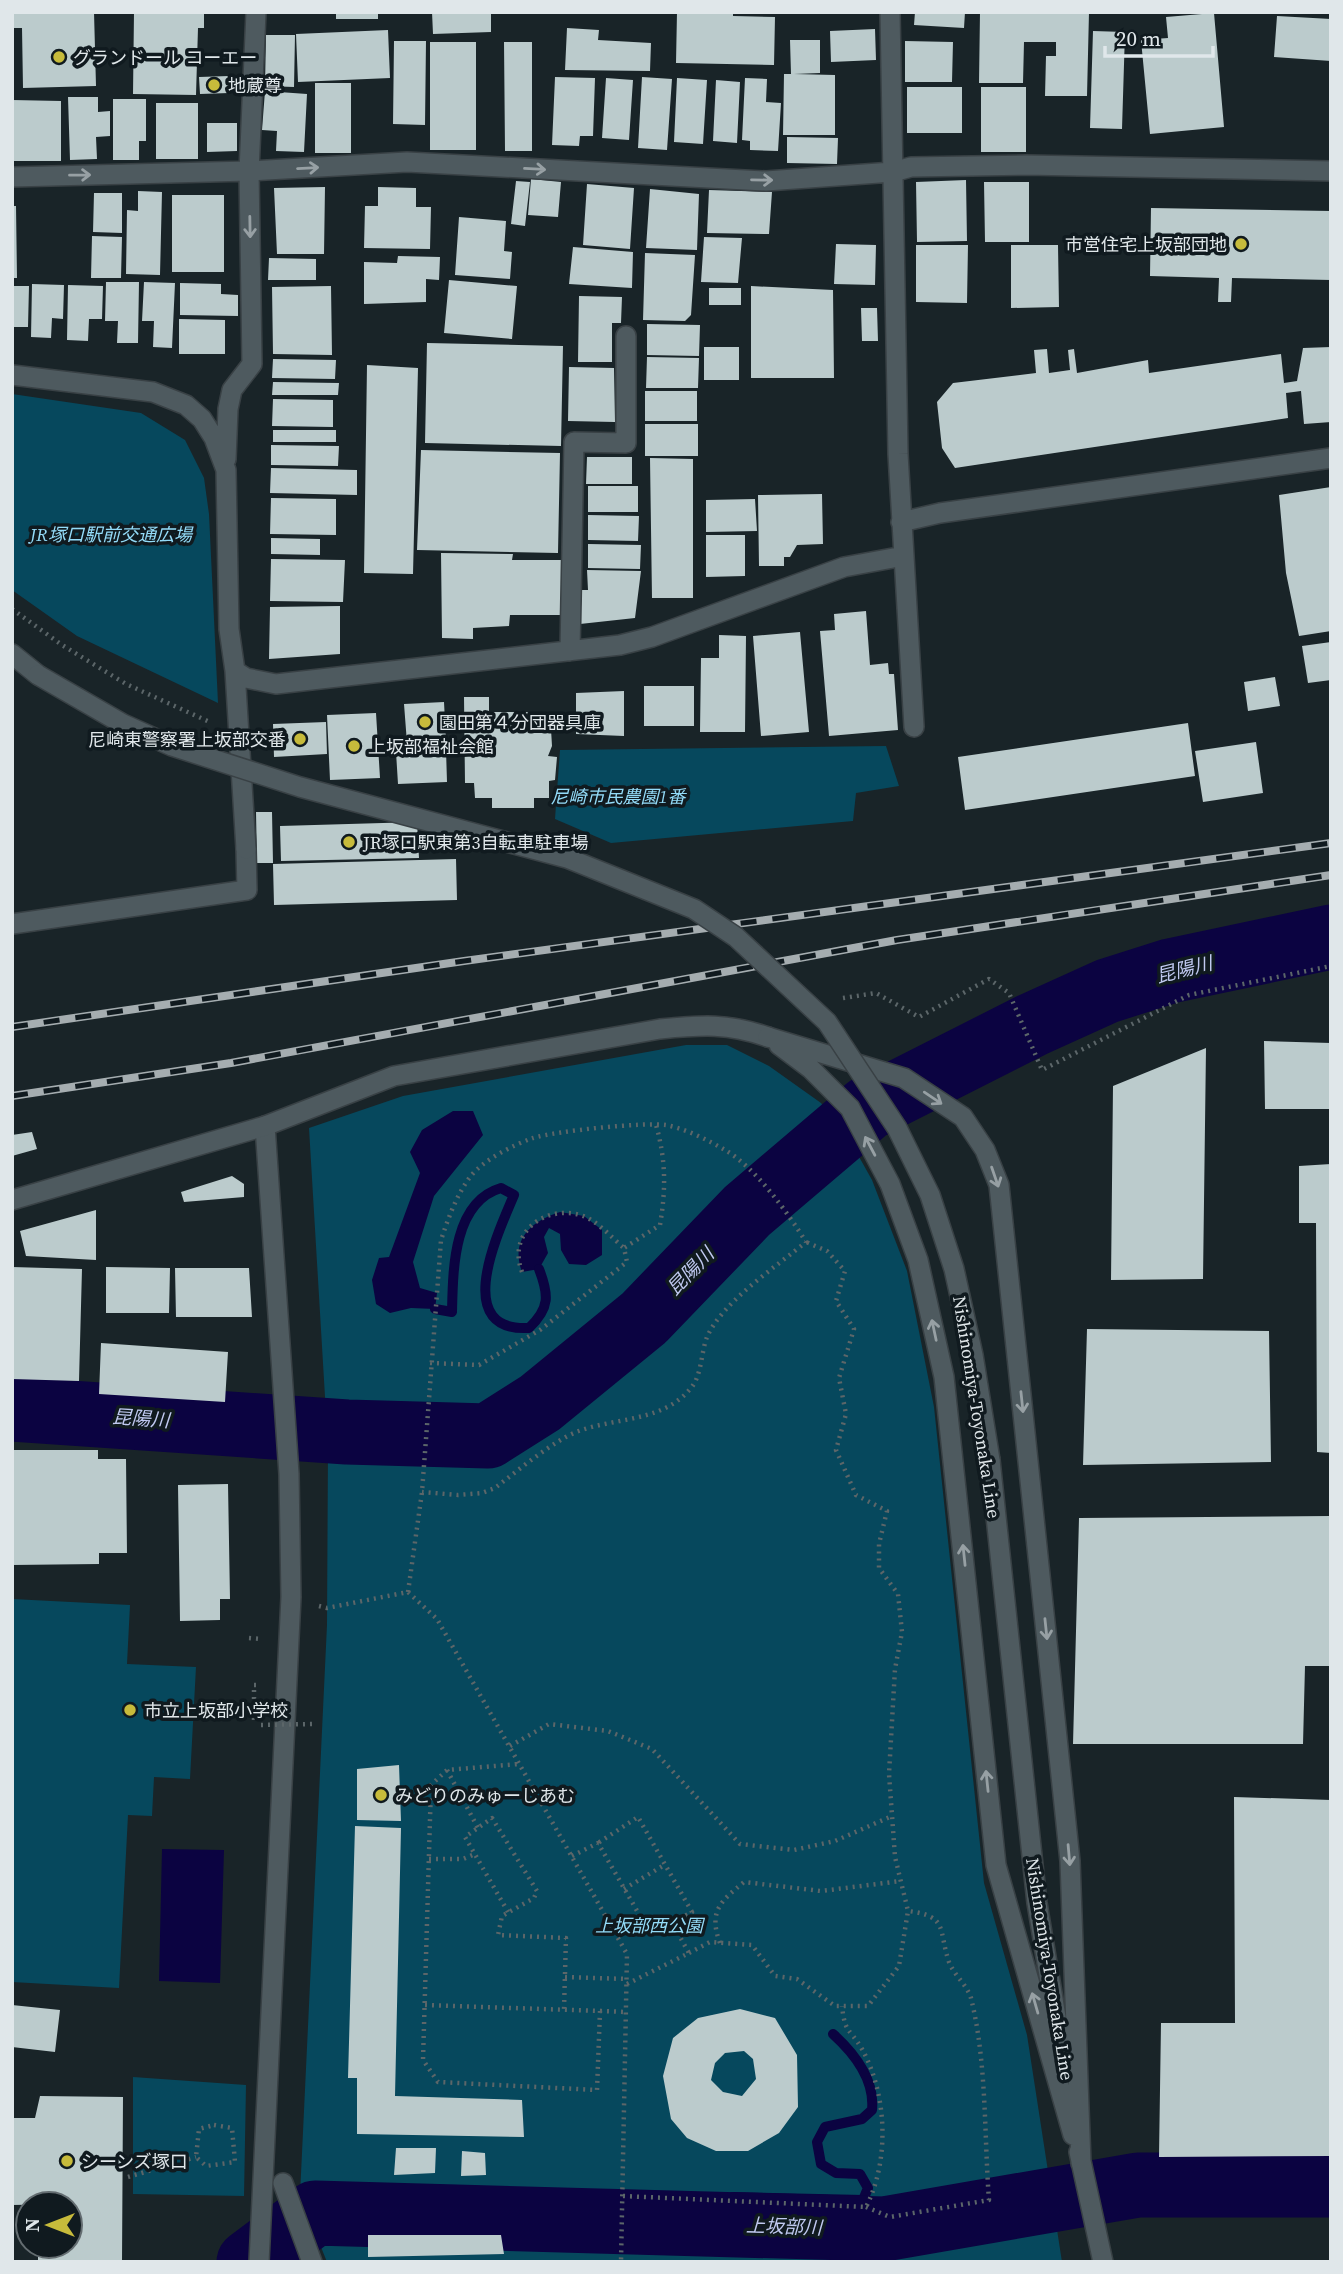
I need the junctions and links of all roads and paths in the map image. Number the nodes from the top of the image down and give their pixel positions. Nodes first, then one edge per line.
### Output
1 (256, 12) edge
2 (890, 12) edge
3 (249, 171) junction
4 (1331, 171) edge
5 (894, 172) junction
6 (12, 177) edge
7 (626, 336) dead end
8 (12, 375) edge
9 (1331, 458) edge
10 (226, 470) junction
11 (901, 522) junction
12 (904, 556) junction
13 (12, 610) edge
14 (570, 651) junction
15 (12, 654) edge
16 (235, 671) junction
17 (914, 727) dead end
18 (238, 735) junction
19 (12, 924) edge
20 (1331, 966) edge
21 (838, 999) dead end
22 (768, 1037) junction
23 (656, 1125) junction
24 (265, 1126) junction
25 (12, 1200) edge
26 (806, 1242) junction
27 (624, 1248) junction
28 (522, 1272) dead end
29 (430, 1363) junction
30 (422, 1492) junction
31 (408, 1592) junction
32 (291, 1597) junction
33 (314, 1724) dead end
34 (261, 1725) dead end
35 (510, 1746) junction
36 (519, 1764) junction
37 (447, 1770) junction
38 (892, 1816) junction
39 (478, 1828) junction
40 (598, 1843) junction
41 (475, 1854) junction
42 (572, 1856) junction
43 (429, 1859) junction
44 (666, 1864) junction
45 (901, 1881) junction
46 (624, 1889) junction
47 (508, 1912) junction
48 (908, 1912) junction
49 (672, 1923) junction
50 (720, 1943) junction
51 (689, 1953) junction
52 (565, 1977) junction
53 (627, 1982) junction
54 (425, 2005) junction
55 (842, 2006) junction
56 (564, 2009) junction
57 (600, 2011) junction
58 (626, 2012) junction
59 (196, 2157) junction
60 (1083, 2171) junction
61 (128, 2177) dead end
62 (284, 2183) dead end
63 (623, 2196) junction
64 (866, 2207) junction
65 (309, 2254) edge
66 (259, 2262) edge
67 (621, 2262) edge
68 (1102, 2262) edge

1 - 3 street
2 - 5 street
3 -> 5 street
6 -> 3 street
3 -> 10 street
4 - 5 street
5 - 11 street
7 - 14 street
8 - 10 street
9 - 11 street
10 - 16 street
11 - 12 street
12 - 14 street
12 - 17 street
13 - 18 path
14 - 16 street
15 - 60 street, Nishinomiya-Toyonaka Line, bridge
16 - 18 street
18 - 19 street
20 - 21 path
22 - 24 street
60 -> 22 street
22 -> 60 street
23 - 26 path
23 - 27 path
23 - 29 path
24 - 25 street
24 - 32 street
26 - 30 path
26 - 38 path
27 - 28 path
27 - 29 path
29 - 30 path
30 - 31 path
31 - 32 path
31 - 35 path
32 - 66 street
33 - 34 path, bridge
35 - 36 path
35 - 38 path
36 - 37 path
36 - 42 path
37 - 39 path
37 - 43 path
38 - 45 path
39 - 41 path
39 - 47 path
40 - 42 path
40 - 44 path
40 - 46 path
41 - 43 path
41 - 47 path
42 - 53 path
43 - 54 path
44 - 46 path
44 - 49 path
45 - 48 path
45 - 50 path
46 - 49 path
47 - 52 path
48 - 55 path
48 - 64 path
49 - 51 path
50 - 51 path
50 - 55 path
51 - 53 path
52 - 53 path
52 - 56 path
53 - 58 path
54 - 56 path
54 - 57 path
55 - 64 path
56 - 57 path
57 - 58 path
58 - 63 path
59 - 59 path
59 - 61 path
60 - 68 street, Nishinomiya-Toyonaka Line
62 - 65 street
63 - 64 path
63 - 67 path

